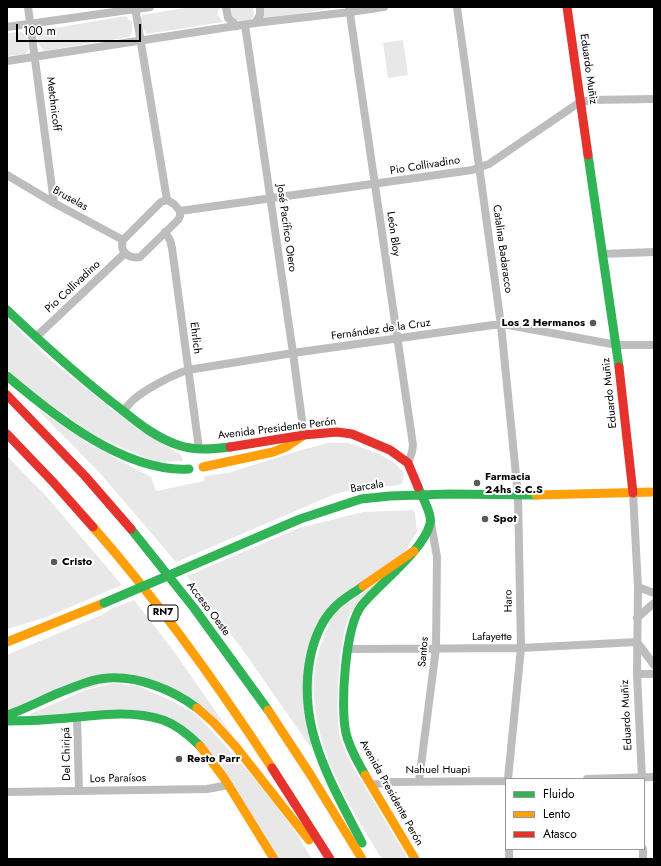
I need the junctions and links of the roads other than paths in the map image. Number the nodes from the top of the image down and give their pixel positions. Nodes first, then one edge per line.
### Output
1 (28, 7) edge
2 (150, 7) edge
3 (226, 7) edge
4 (260, 7) edge
5 (384, 7) edge
6 (457, 7) edge
7 (567, 7) edge
8 (136, 8) edge
9 (349, 10) edge
10 (31, 23) junction
11 (255, 23) junction
12 (241, 26) junction
13 (7, 27) edge
14 (140, 41) junction
15 (36, 56) junction
16 (7, 61) edge
17 (654, 99) edge
18 (580, 102) junction
19 (480, 168) junction
20 (7, 175) edge
21 (375, 184) junction
22 (271, 199) junction
23 (167, 200) junction
24 (54, 203) junction
25 (180, 211) junction
26 (166, 232) junction
27 (123, 240) junction
28 (654, 252) edge
29 (125, 253) junction
30 (602, 254) junction
31 (7, 310) edge
32 (501, 325) junction
33 (36, 337) junction
34 (397, 339) junction
35 (617, 345) junction
36 (654, 345) edge
37 (294, 353) junction
38 (188, 370) junction
39 (7, 376) edge
40 (7, 395) edge
41 (123, 412) junction
42 (7, 434) edge
43 (304, 435) junction
44 (199, 449) junction
45 (408, 464) junction
46 (203, 467) dead end
47 (189, 469) dead end
48 (654, 492) edge
49 (633, 493) junction
50 (422, 495) junction
51 (518, 495) junction
52 (431, 523) junction
53 (414, 551) junction
54 (638, 587) junction
55 (654, 593) edge
56 (654, 603) edge
57 (637, 618) junction
58 (7, 642) edge
59 (637, 642) junction
60 (436, 648) junction
61 (521, 648) junction
62 (347, 649) junction
63 (654, 665) edge
64 (637, 674) junction
65 (654, 674) edge
66 (7, 715) edge
67 (77, 717) junction
68 (7, 721) edge
69 (654, 777) edge
70 (507, 778) edge
71 (642, 778) edge
72 (505, 780) edge
73 (419, 781) junction
74 (229, 785) junction
75 (371, 785) junction
76 (79, 791) junction
77 (7, 792) edge
78 (274, 859) edge
79 (324, 859) edge
80 (330, 859) edge
81 (362, 859) edge
82 (370, 859) edge
83 (415, 859) edge

1 - 10 street, Metchnicoff
2 - 8 street
3 - 12 street, José Pacífico Otero
4 - 11 street
5 - 9 street
6 - 19 street, Catalina Badaracco
7 - 18 main road, Eduardo Muñiz
8 - 10 street
8 - 14 street
9 - 11 street
9 - 21 street, León Bloy
10 - 13 street
10 - 15 street, Metchnicoff
11 - 12 street
12 - 14 street
12 - 22 street, José Pacífico Otero
14 - 15 street
14 - 23 street
15 - 16 street
15 - 24 street, Metchnicoff
17 - 18 street, Pio Collivadino
18 - 19 street, Pio Collivadino
18 - 30 main road, Eduardo Muñiz
19 - 21 street, Pio Collivadino
19 - 32 street, Catalina Badaracco
20 - 24 street, Bruselas
21 - 22 street, Pio Collivadino
21 - 34 street, León Bloy
22 - 25 street, Pio Collivadino
22 - 37 street, José Pacífico Otero
23 - 25 street
23 - 27 street
24 - 27 street, Bruselas
25 - 26 street
26 - 29 street
26 - 38 street, Ehrlich
27 - 29 street
28 - 30 street
29 - 33 street, Pio Collivadino
30 - 35 main road, Eduardo Muñiz
31 - 33 main road, Avenida Presidente Perón
32 - 34 street, Fernández de la Cruz
32 - 35 street, Fernández de la Cruz
32 - 51 street, Catalina Badaracco
33 - 41 main road, Avenida Presidente Perón
34 - 37 street, Fernández de la Cruz
34 - 45 street, León Bloy
35 - 36 street, Fernández de la Cruz
35 - 49 main road, Eduardo Muñiz
37 - 38 street, Fernández de la Cruz
37 - 43 street, José Pacífico Otero
38 - 41 street, Fernández de la Cruz
38 - 44 street, Ehrlich
39 - 47 main road
40 - 81 main road, Acceso Oeste / RN7
41 - 44 main road, Avenida Presidente Perón
42 - 80 main road, RN7
43 - 44 main road, Avenida Presidente Perón
43 - 45 main road, Avenida Presidente Perón
43 - 46 main road
45 - 50 main road, Avenida Presidente Perón
48 - 49 main road, Barcala
49 - 51 main road, Barcala
49 - 54 street, Eduardo Muñiz
50 - 51 main road, Barcala
50 - 52 main road, Avenida Presidente Perón
50 - 58 main road, Barcala, bridge
51 - 61 street, Haro
52 - 53 main road, Avenida Presidente Perón
52 - 60 street, Santos
53 - 62 main road, Avenida Presidente Perón
53 - 82 main road
54 - 55 street
54 - 57 street, Eduardo Muñiz
56 - 57 street
57 - 59 street, Eduardo Muñiz
59 - 61 street, Lafayette
59 - 63 street
59 - 64 street, Eduardo Muñiz
60 - 61 street, Lafayette
60 - 62 street, Lafayette
60 - 73 street, Santos
61 - 70 street, Haro
62 - 75 main road, Avenida Presidente Perón
64 - 65 street
64 - 71 street, Eduardo Muñiz
66 - 79 main road
67 - 68 main road
67 - 74 main road
67 - 76 street, Del Chiripá
69 - 71 street
72 - 73 street, Nahuel Huapi
73 - 75 street, Nahuel Huapi
74 - 76 street, Los Paraísos
74 - 78 main road
75 - 83 main road, Avenida Presidente Perón
76 - 77 street, Los Paraísos

